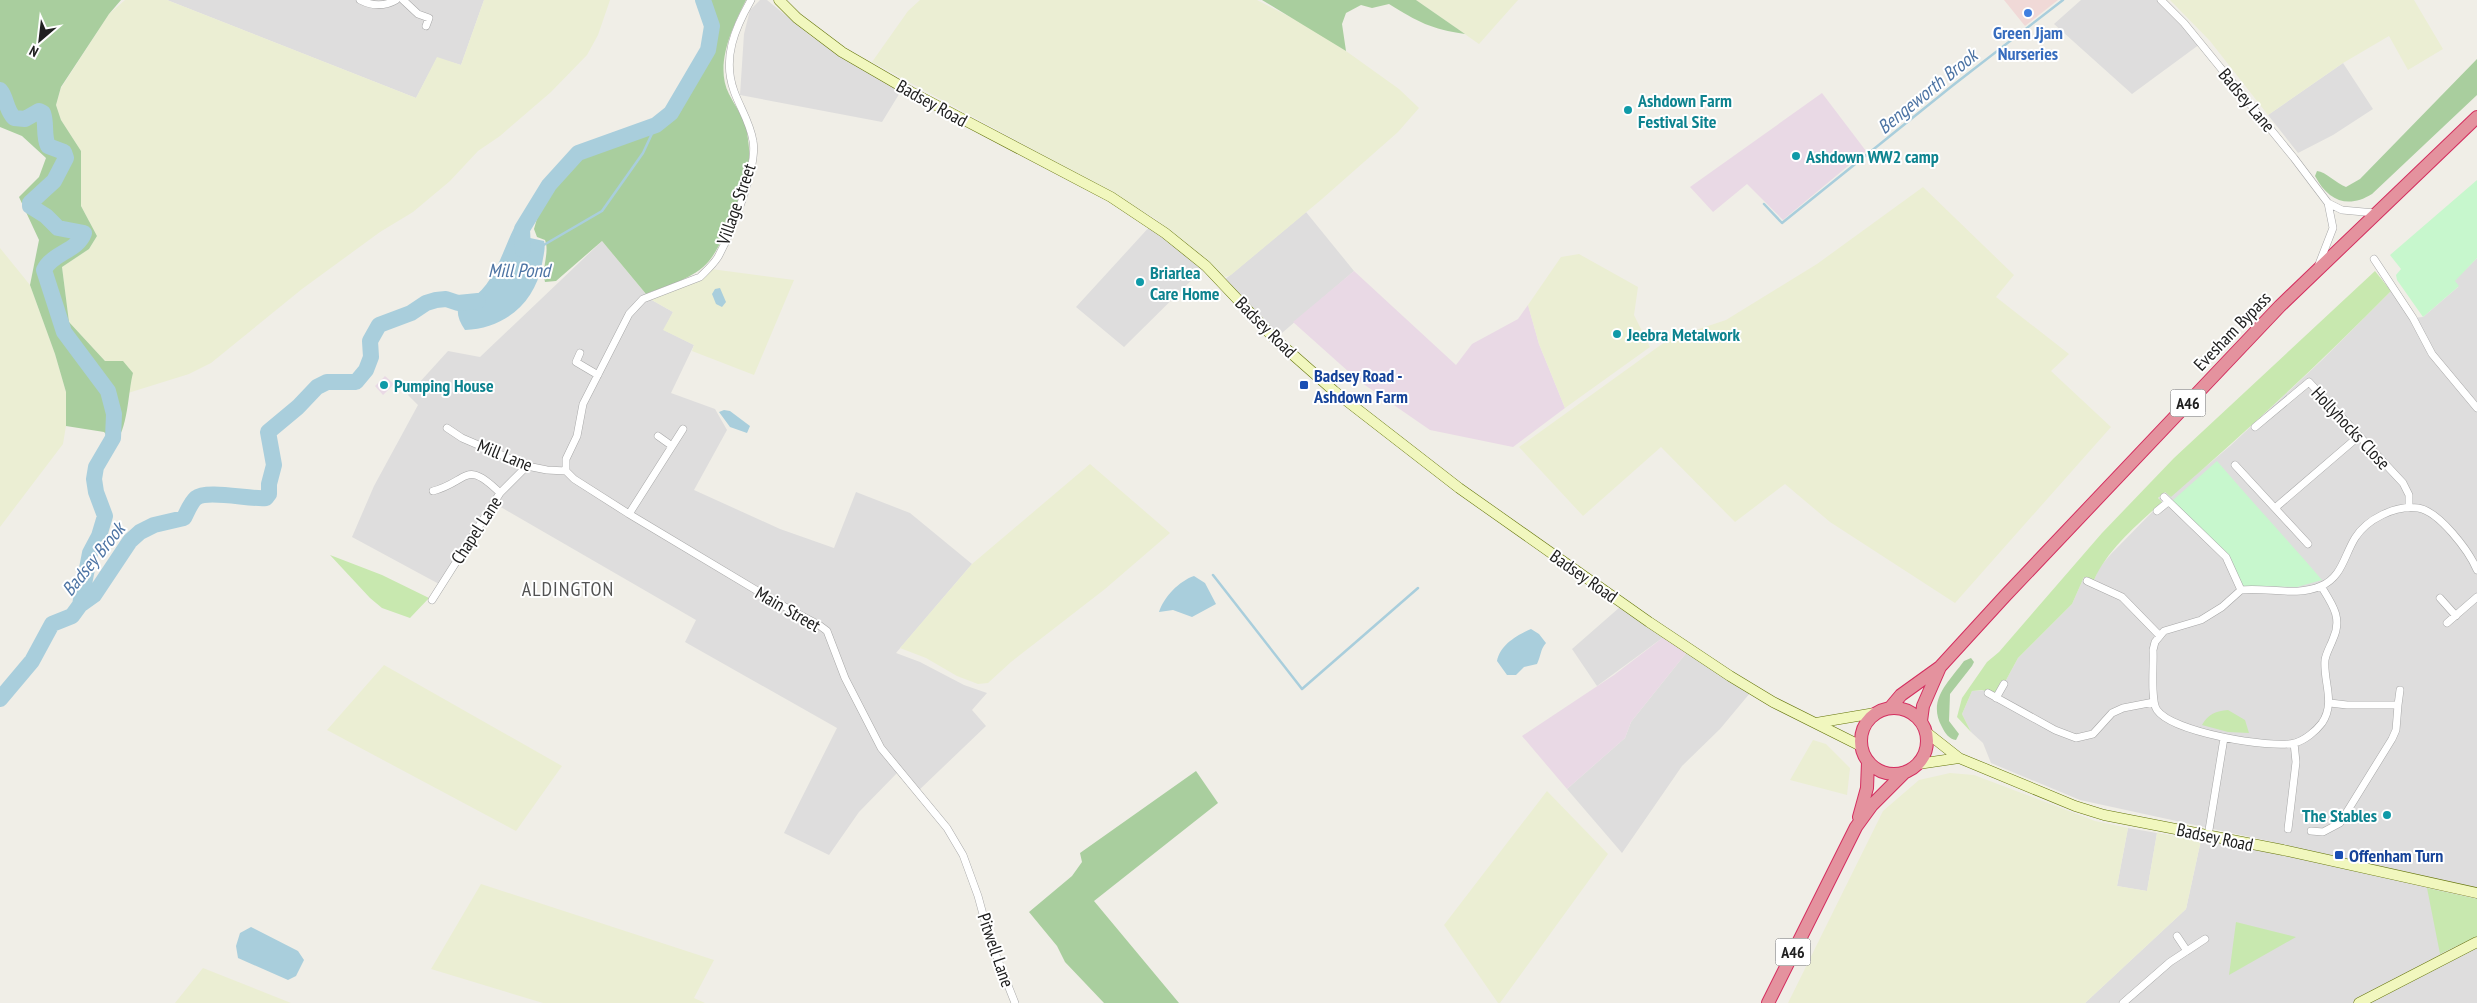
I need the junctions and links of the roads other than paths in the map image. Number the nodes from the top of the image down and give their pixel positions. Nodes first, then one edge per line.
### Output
1 (360, 0) edge
2 (396, 0) edge
3 (403, 0) edge
4 (751, 0) edge
5 (779, 0) edge
6 (2161, 0) edge
7 (426, 26) dead end
8 (2477, 117) edge
9 (2328, 203) junction
10 (2375, 213) junction
11 (2374, 259) dead end
12 (2317, 269) junction
13 (580, 353) dead end
14 (598, 375) junction
15 (2477, 408) edge
16 (2255, 427) dead end
17 (447, 428) dead end
18 (683, 429) dead end
19 (658, 436) dead end
20 (2359, 436) junction
21 (672, 446) junction
22 (2236, 465) dead end
23 (527, 466) junction
24 (566, 471) junction
25 (433, 491) dead end
26 (500, 493) junction
27 (2275, 508) junction
28 (2409, 508) junction
29 (2157, 511) dead end
30 (629, 514) junction
31 (2308, 544) dead end
32 (2477, 570) edge
33 (2087, 581) dead end
34 (2321, 586) junction
35 (2241, 590) junction
36 (2477, 596) edge
37 (2440, 598) dead end
38 (432, 600) dead end
39 (2456, 616) junction
40 (2447, 624) dead end
41 (2160, 636) junction
42 (1940, 667) junction
43 (2004, 684) dead end
44 (2400, 690) dead end
45 (1988, 693) dead end
46 (1996, 698) junction
47 (2154, 702) junction
48 (2330, 703) junction
49 (2398, 705) junction
50 (1890, 708) junction
51 (1875, 713) junction
52 (1816, 723) junction
53 (1924, 727) junction
54 (2224, 738) junction
55 (2294, 743) junction
56 (1861, 746) junction
57 (1960, 758) junction
58 (1868, 762) junction
59 (1918, 764) junction
60 (1904, 772) junction
61 (1856, 827) junction
62 (2288, 829) dead end
63 (2312, 831) dead end
64 (2208, 836) junction
65 (2477, 892) edge
66 (978, 896) joint
67 (2177, 936) dead end
68 (2205, 939) dead end
69 (2477, 942) edge
70 (2187, 951) junction
71 (1015, 1003) edge
72 (1768, 1003) edge
73 (2123, 1003) edge
74 (2359, 1003) edge

1 - 2 street
3 - 7 street
4 - 14 street, Village Street
5 - 52 main road, Badsey Road
6 - 9 street, Badsey Lane
8 - 10 highway, Evesham Bypass / A46
9 - 10 street
9 - 12 street, Badsey Lane
10 - 12 highway, Evesham Bypass / A46
11 - 15 street
12 - 42 highway, Evesham Bypass / A46
13 - 14 street
14 - 24 street, Village Street
16 - 20 street, Hollyhocks Close
17 - 23 street, Mill Lane
18 - 21 street
19 - 21 street
20 - 27 street
20 - 28 street, Hollyhocks Close
21 - 30 street
22 - 27 street
23 - 24 street, Mill Lane
23 - 26 street, Chapel Lane
24 - 30 street, Main Street
25 - 26 street
26 - 38 street, Chapel Lane
27 - 31 street
28 - 32 street
28 - 34 street
29 - 35 street
30 - 66 street, Main Street
33 - 41 street
34 - 35 street
34 - 48 street
35 - 41 street
36 - 39 street
37 - 39 street
39 - 40 street
41 - 47 street
42 - 50 highway, Evesham Bypass / A46
42 - 53 highway, Evesham Bypass / A46
43 - 46 street
44 - 49 street
45 - 46 street
46 - 47 street
47 - 54 street
48 - 49 street
48 - 55 street
49 - 63 street
50 - 51 highway
50 - 53 highway
51 - 52 main road
51 - 56 highway
52 - 56 main road, Badsey Road
53 - 57 main road, Badsey Road
53 - 59 highway
54 - 55 street
54 - 64 street
55 - 62 street
56 - 58 highway
57 - 59 main road
57 - 64 main road, Badsey Road
58 - 60 highway
58 - 61 highway, A46
59 - 60 highway
60 - 61 highway, A46
61 - 72 highway, A46
64 - 65 main road, Badsey Road
66 - 71 street, Pitwell Lane
67 - 70 street
68 - 70 street
69 - 74 main road
70 - 73 street

